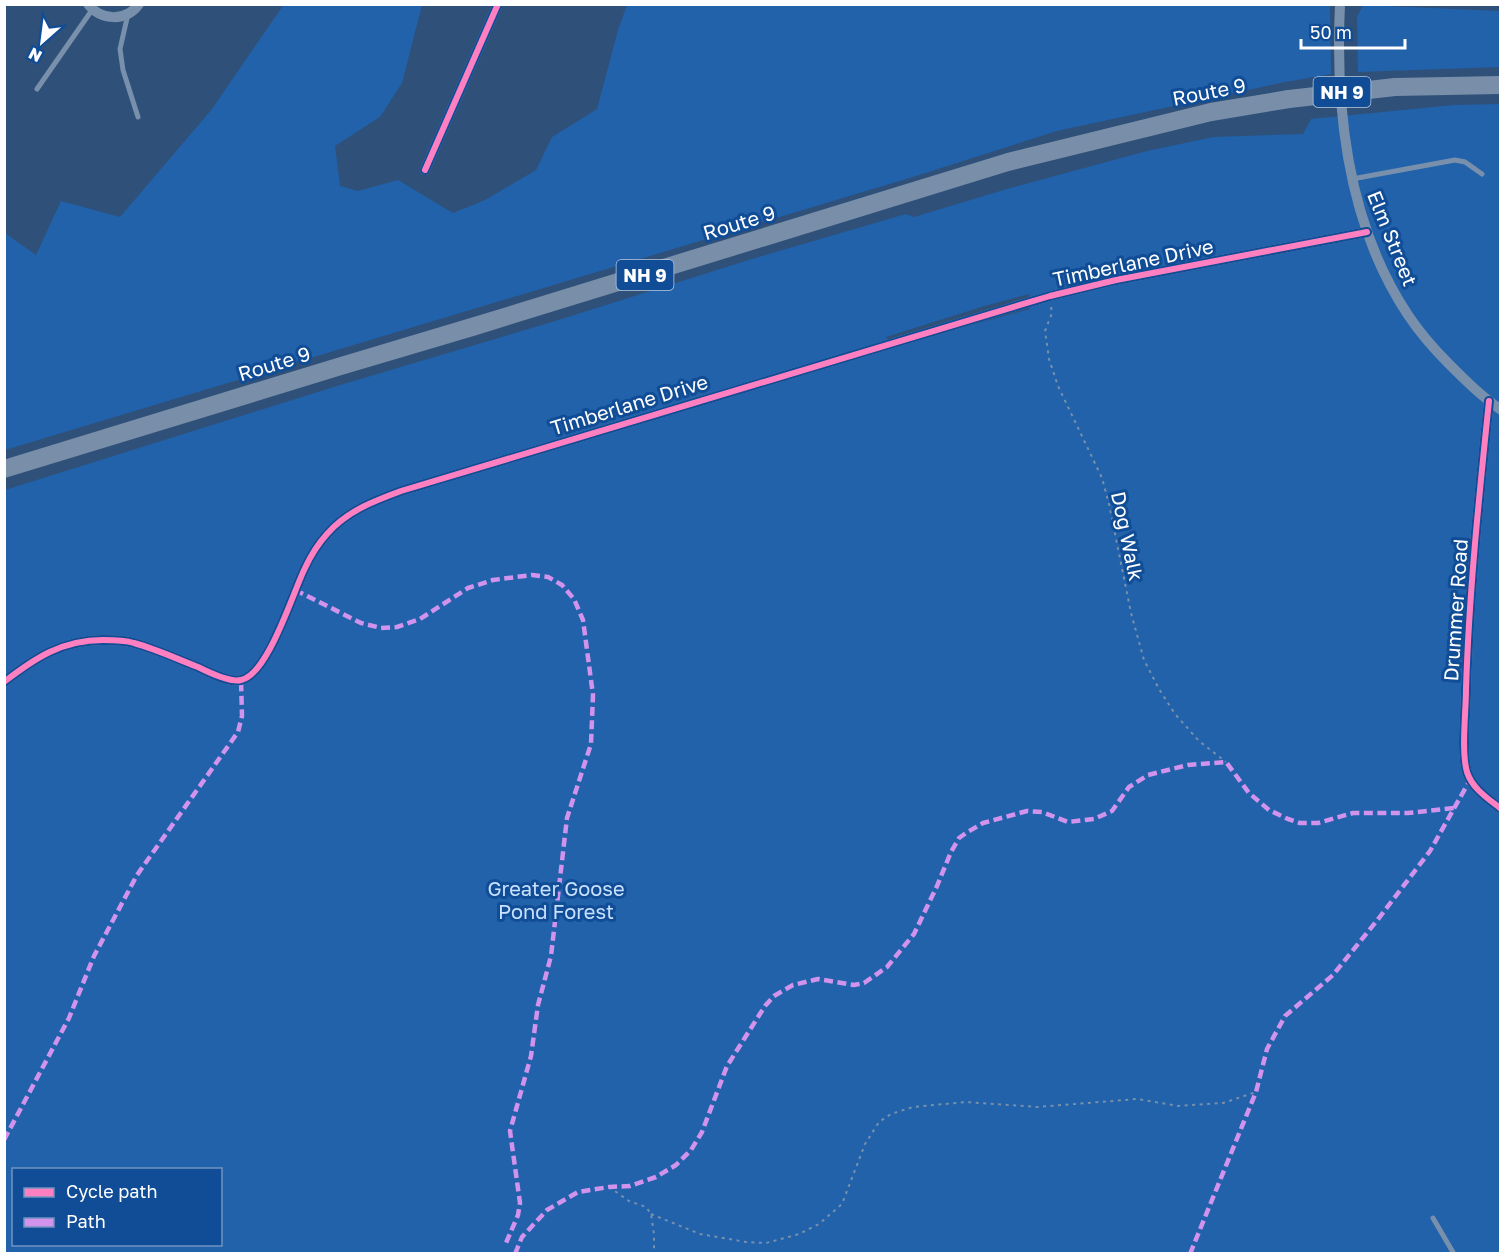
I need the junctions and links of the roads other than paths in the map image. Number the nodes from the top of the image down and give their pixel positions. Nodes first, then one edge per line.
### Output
1 (139, 4) edge
2 (498, 4) edge
3 (1340, 4) edge
4 (90, 7) edge
5 (128, 14) junction
6 (1500, 85) edge
7 (37, 89) dead end
8 (138, 117) dead end
9 (425, 170) dead end
10 (1482, 174) dead end
11 (1352, 180) junction
12 (1367, 232) junction
13 (1490, 401) junction
14 (1500, 408) edge
15 (4, 469) edge
16 (4, 682) edge
17 (1500, 808) edge
18 (1433, 1218) dead end
19 (1454, 1254) edge

1 - 5 street
2 - 9 street
3 - 11 street, Elm Street
4 - 5 street
4 - 7 lane
5 - 8 lane
6 - 15 highway, Route 9 / NH 9, bridge
10 - 11 lane
11 - 12 street, Elm Street
12 - 13 street, Elm Street
12 - 16 street, Timberlane Drive
13 - 14 street, Elm Street
13 - 17 street, Drummer Road
18 - 19 lane

